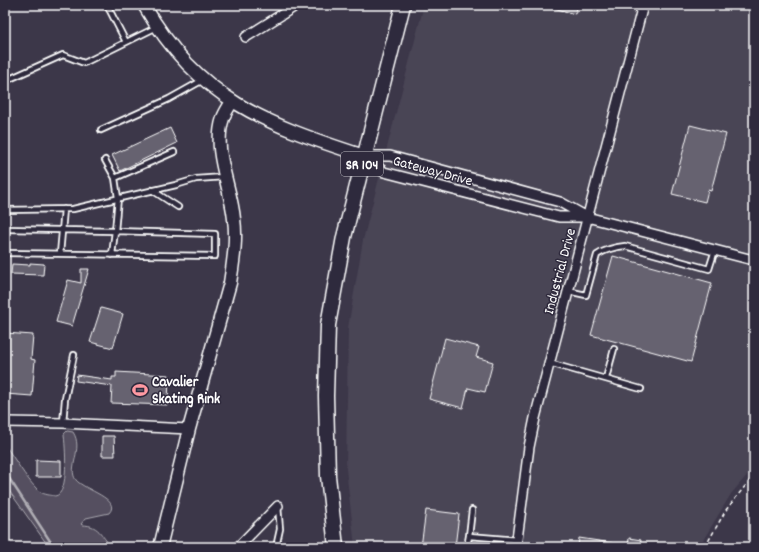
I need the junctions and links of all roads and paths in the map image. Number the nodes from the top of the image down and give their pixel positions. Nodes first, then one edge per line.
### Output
1 (144, 5) edge
2 (297, 5) edge
3 (403, 5) edge
4 (643, 5) edge
5 (108, 6) dead end
6 (157, 27) junction
7 (246, 37) dead end
8 (126, 42) junction
9 (203, 80) junction
10 (5, 81) edge
11 (232, 101) junction
12 (100, 130) dead end
13 (174, 152) dead end
14 (364, 156) junction
15 (105, 160) dead end
16 (225, 177) junction
17 (115, 178) junction
18 (152, 190) junction
19 (118, 198) junction
20 (178, 206) dead end
21 (64, 209) junction
22 (5, 210) edge
23 (587, 217) junction
24 (5, 229) edge
25 (62, 230) junction
26 (115, 231) junction
27 (715, 250) junction
28 (5, 253) edge
29 (60, 254) junction
30 (112, 255) junction
31 (753, 260) edge
32 (568, 291) junction
33 (614, 349) dead end
34 (74, 355) dead end
35 (549, 363) junction
36 (606, 378) junction
37 (640, 389) dead end
38 (5, 422) edge
39 (63, 423) junction
40 (189, 428) junction
41 (754, 474) edge
42 (278, 506) joint
43 (472, 510) dead end
44 (469, 536) junction
45 (517, 543) edge
46 (160, 547) edge
47 (238, 547) edge
48 (276, 547) edge
49 (336, 547) edge
50 (467, 547) edge
51 (705, 547) edge

1 - 6 street
2 - 7 street
3 - 14 main road, SR 104
4 - 23 street, Industrial Drive
5 - 8 lane
6 - 8 lane
6 - 9 street
8 - 10 lane
9 - 11 street
9 - 12 lane
11 - 14 street
11 - 16 street
13 - 17 lane
14 - 23 street, Gateway Drive
14 - 23 street, Gateway Drive
14 - 49 main road, SR 104
15 - 17 lane
16 - 18 lane
16 - 40 street
17 - 19 lane
18 - 19 lane
18 - 20 lane
19 - 21 lane
19 - 26 lane
21 - 22 lane
21 - 25 lane
23 - 27 street, Gateway Drive
23 - 32 street, Industrial Drive
24 - 25 lane
25 - 26 lane
25 - 29 lane
26 - 30 lane
26 - 30 lane
27 - 31 street, Gateway Drive
27 - 32 lane
28 - 29 lane
29 - 30 lane
32 - 35 street, Industrial Drive
33 - 36 lane
34 - 39 lane
35 - 36 lane
35 - 45 street, Industrial Drive
36 - 37 lane
38 - 39 street
39 - 40 street
40 - 46 street
41 - 51 path
42 - 47 street
42 - 48 lane
43 - 44 lane
44 - 45 lane
44 - 50 lane

